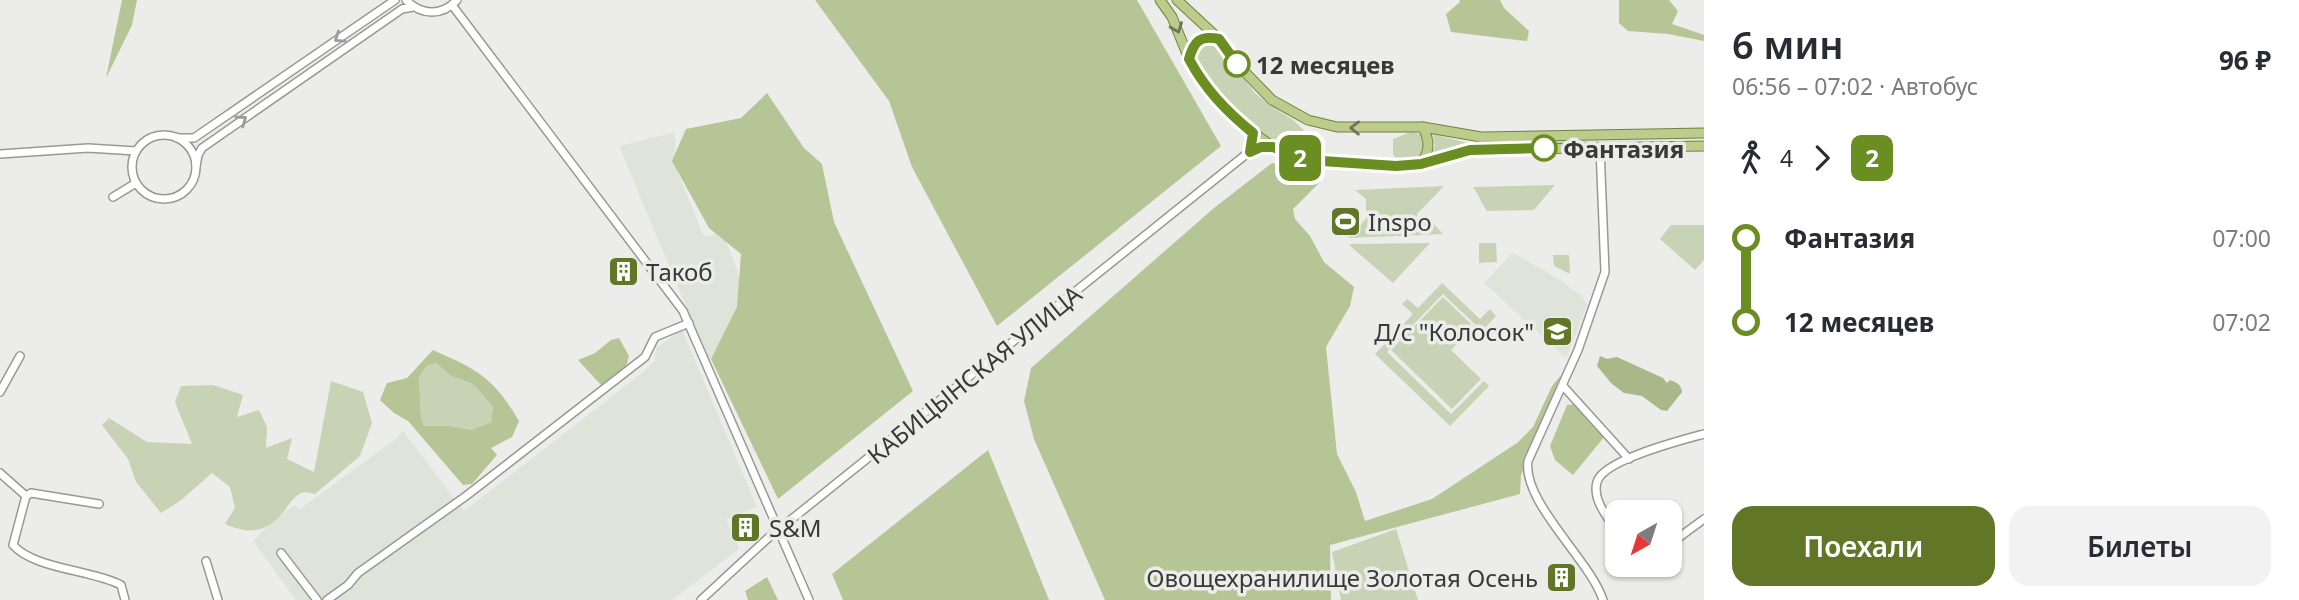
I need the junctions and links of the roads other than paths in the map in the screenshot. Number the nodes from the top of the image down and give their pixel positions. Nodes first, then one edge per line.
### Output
1 (396, 0) edge
2 (406, 0) edge
3 (1160, 0) edge
4 (1177, 0) edge
5 (455, 3) edge
6 (414, 7) junction
7 (1219, 39) junction
8 (1189, 59) junction
9 (1423, 127) junction
10 (1253, 133) junction
11 (1704, 133) edge
12 (1632, 134) junction
13 (177, 138) junction
14 (1704, 146) edge
15 (1273, 147) junction
16 (1600, 148) junction
17 (1633, 148) junction
18 (136, 151) junction
19 (1250, 152) junction
20 (0, 154) edge
21 (1421, 164) junction
22 (196, 166) junction
23 (136, 183) junction
24 (113, 197) dead end
25 (689, 323) junction
26 (20, 356) dead end
27 (1563, 386) junction
28 (0, 392) edge
29 (1704, 434) edge
30 (1629, 459) junction
31 (0, 473) edge
32 (26, 496) junction
33 (99, 504) dead end
34 (1605, 512) edge
35 (1704, 519) edge
36 (779, 531) junction
37 (1682, 535) edge
38 (281, 553) dead end
39 (206, 561) dead end
40 (125, 600) edge
41 (218, 600) edge
42 (317, 600) edge
43 (327, 600) edge
44 (701, 600) edge
45 (808, 600) edge
46 (1603, 600) edge

1 -> 13 street
2 - 6 street
3 -> 8 main road
4 - 7 main road
5 - 6 street
5 - 25 street
22 -> 6 street
7 - 8 main road
9 -> 7 main road
8 - 10 main road
9 - 12 main road
9 - 21 main road
10 - 15 main road
10 - 19 street
11 - 12 main road
12 - 17 main road
13 - 18 street
13 - 22 street
14 - 17 main road
15 - 19 street
15 - 21 main road
16 - 17 main road
16 - 21 main road
16 - 27 street
18 - 20 street
18 - 23 street
19 - 36 street, КАБИЦЫНСКАЯ УЛИЦА
22 - 23 street
23 - 24 street
25 - 36 street
25 - 43 street
26 - 28 street
27 - 30 street
27 - 46 street
29 - 30 street
30 - 34 street
31 - 32 street
32 - 33 street
32 - 40 street
35 - 37 street
36 - 44 street, КАБИЦЫНСКАЯ УЛИЦА
36 - 45 street
38 - 42 street
39 - 41 street

